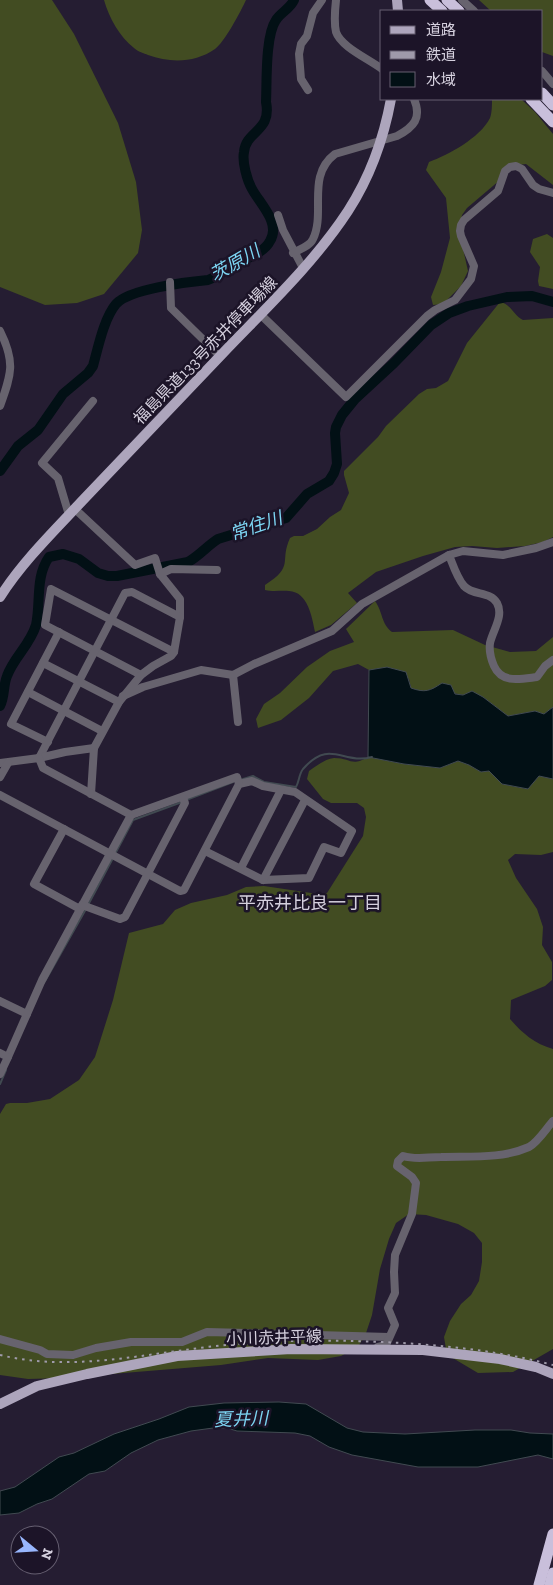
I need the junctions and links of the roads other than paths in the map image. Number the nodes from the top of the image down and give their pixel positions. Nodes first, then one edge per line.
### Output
1 (322, 0) edge
2 (336, 0) edge
3 (430, 0) edge
4 (447, 0) edge
5 (462, 0) edge
6 (441, 10) edge
7 (458, 10) edge
8 (473, 10) edge
9 (380, 68) edge
10 (543, 72) edge
11 (553, 84) edge
12 (308, 90) dead end
13 (543, 94) edge
14 (391, 100) edge
15 (414, 100) edge
16 (532, 100) edge
17 (553, 105) edge
18 (553, 122) edge
19 (380, 140) junction
20 (553, 193) edge
21 (278, 215) dead end
22 (294, 253) junction
23 (303, 268) junction
24 (170, 282) dead end
25 (260, 314) junction
26 (0, 331) edge
27 (220, 356) junction
28 (92, 401) dead end
29 (0, 406) edge
30 (72, 512) junction
31 (553, 542) edge
32 (448, 555) junction
33 (216, 570) dead end
34 (159, 572) junction
35 (2, 591) edge
36 (180, 617) junction
37 (111, 620) junction
38 (59, 632) junction
39 (96, 651) junction
40 (174, 652) junction
41 (553, 660) edge
42 (43, 664) junction
43 (233, 675) junction
44 (141, 676) junction
45 (79, 682) junction
46 (28, 692) junction
47 (121, 699) junction
48 (64, 711) junction
49 (238, 722) dead end
50 (102, 731) junction
51 (48, 742) junction
52 (94, 748) junction
53 (39, 758) junction
54 (4, 763) edge
55 (0, 777) edge
56 (238, 782) junction
57 (281, 790) junction
58 (91, 794) junction
59 (0, 795) edge
60 (184, 800) junction
61 (305, 800) junction
62 (131, 816) junction
63 (64, 829) junction
64 (205, 851) junction
65 (113, 854) junction
66 (241, 868) junction
67 (148, 873) junction
68 (263, 880) junction
69 (84, 907) junction
70 (0, 1000) edge
71 (27, 1014) junction
72 (0, 1053) edge
73 (8, 1057) junction
74 (0, 1074) edge
75 (553, 1121) edge
76 (389, 1337) junction
77 (0, 1339) edge
78 (368, 1351) junction
79 (553, 1374) edge
80 (0, 1404) edge
81 (553, 1534) edge
82 (553, 1573) edge
83 (539, 1585) edge
84 (550, 1585) edge

1 - 12 street
2 - 9 street
3 - 6 highway
4 - 7 highway
5 - 8 street
10 - 11 street
13 - 17 highway
14 - 19 main road, 福島県道133号赤井停車場線
15 - 19 street
16 - 18 highway
19 - 22 street
19 - 23 main road, 福島県道133号赤井停車場線
20 - 25 street
21 - 22 street
22 - 23 street
23 - 25 main road, 福島県道133号赤井停車場線
24 - 27 street
25 - 27 main road, 福島県道133号赤井停車場線
26 - 29 street
27 - 30 main road, 福島県道133号赤井停車場線
28 - 30 street
30 - 34 street
30 - 35 main road, 福島県道133号赤井停車場線
31 - 32 street
32 - 41 street
32 - 43 street
33 - 34 street
34 - 36 street
36 - 37 street
36 - 40 street
37 - 38 street
37 - 39 street
37 - 40 street
38 - 39 street
38 - 42 street
39 - 44 street
39 - 45 street
40 - 44 street
42 - 45 street
42 - 46 street
43 - 47 street
43 - 49 street
44 - 47 street
45 - 47 street
45 - 48 street
46 - 48 street
46 - 51 street
47 - 50 street
48 - 50 street
48 - 51 street
50 - 52 street
51 - 53 street
52 - 53 street
52 - 58 street
53 - 54 street
53 - 58 street
54 - 55 street
56 - 57 street
56 - 60 street
56 - 64 street
57 - 61 street
57 - 66 street
58 - 62 street
59 - 63 street
60 - 62 street
60 - 67 street
61 - 68 street
61 - 68 street
62 - 65 street
63 - 65 street
63 - 69 street
64 - 66 street
64 - 67 street
65 - 67 street
65 - 69 street
66 - 68 street
67 - 69 street
69 - 71 street
70 - 71 street
71 - 73 street
72 - 73 street
73 - 74 street
75 - 76 street
76 - 77 street
76 - 78 street
78 - 79 main road, 小川赤井平線
78 - 80 main road, 小川赤井平線
81 - 83 highway
82 - 84 highway

